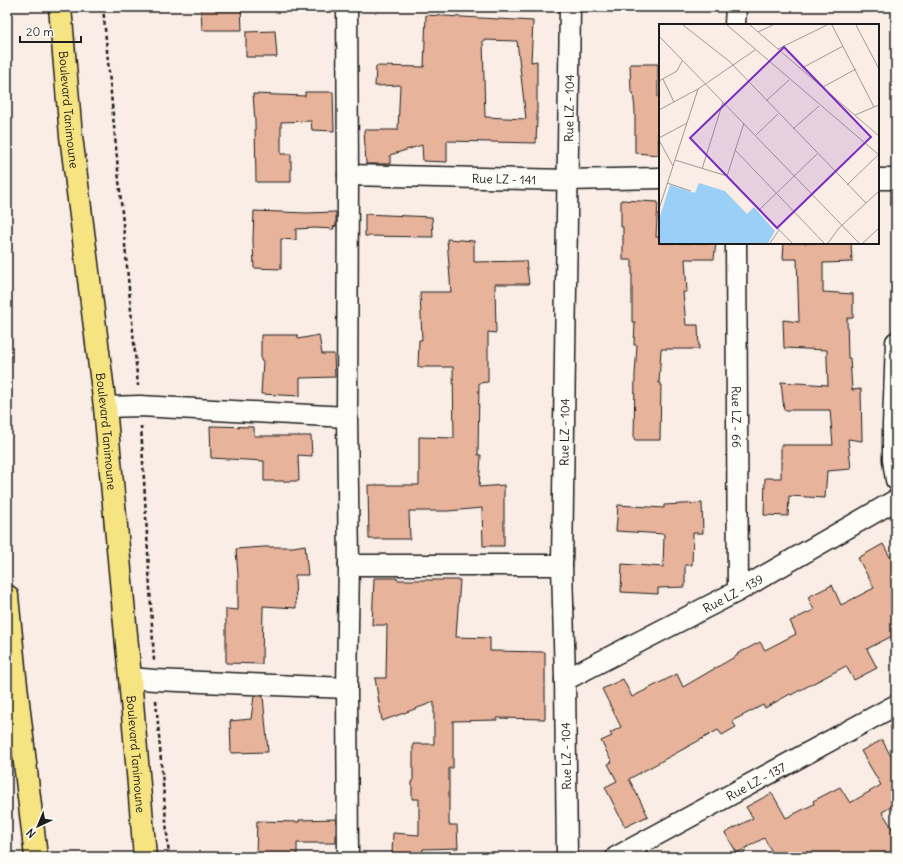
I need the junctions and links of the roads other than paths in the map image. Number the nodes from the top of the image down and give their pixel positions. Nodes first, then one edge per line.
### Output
1 (60, 7) edge
2 (347, 7) edge
3 (570, 7) edge
4 (736, 7) edge
5 (735, 24) edge
6 (348, 175) junction
7 (659, 178) edge
8 (879, 179) edge
9 (896, 179) edge
10 (568, 180) junction
11 (736, 244) edge
12 (896, 342) edge
13 (105, 407) junction
14 (347, 416) junction
15 (896, 480) edge
16 (896, 500) edge
17 (349, 565) junction
18 (562, 565) junction
19 (738, 591) junction
20 (7, 596) edge
21 (11, 676) edge
22 (130, 678) junction
23 (565, 680) junction
24 (347, 688) junction
25 (896, 705) edge
26 (36, 857) edge
27 (145, 857) edge
28 (348, 857) edge
29 (567, 857) edge
30 (616, 857) edge

1 - 13 main road, Boulevard Tanimoune
2 - 6 street
3 - 10 street, Rue LZ - 104
4 - 5 street
6 - 10 street, Rue LZ - 141
6 - 14 street
7 - 10 street, Rue LZ - 141
8 - 9 street
10 - 18 street, Rue LZ - 104
11 - 19 street, Rue LZ - 66
12 - 15 street
13 - 14 street
13 - 22 main road, Boulevard Tanimoune
14 - 17 street
16 - 19 street, Rue LZ - 139
17 - 18 street
17 - 24 street
18 - 23 street, Rue LZ - 104
19 - 23 street, Rue LZ - 139
20 - 21 main road
21 - 26 main road
22 - 24 street
22 - 27 main road, Boulevard Tanimoune
23 - 29 street, Rue LZ - 104
24 - 28 street
25 - 30 street, Rue LZ - 137

